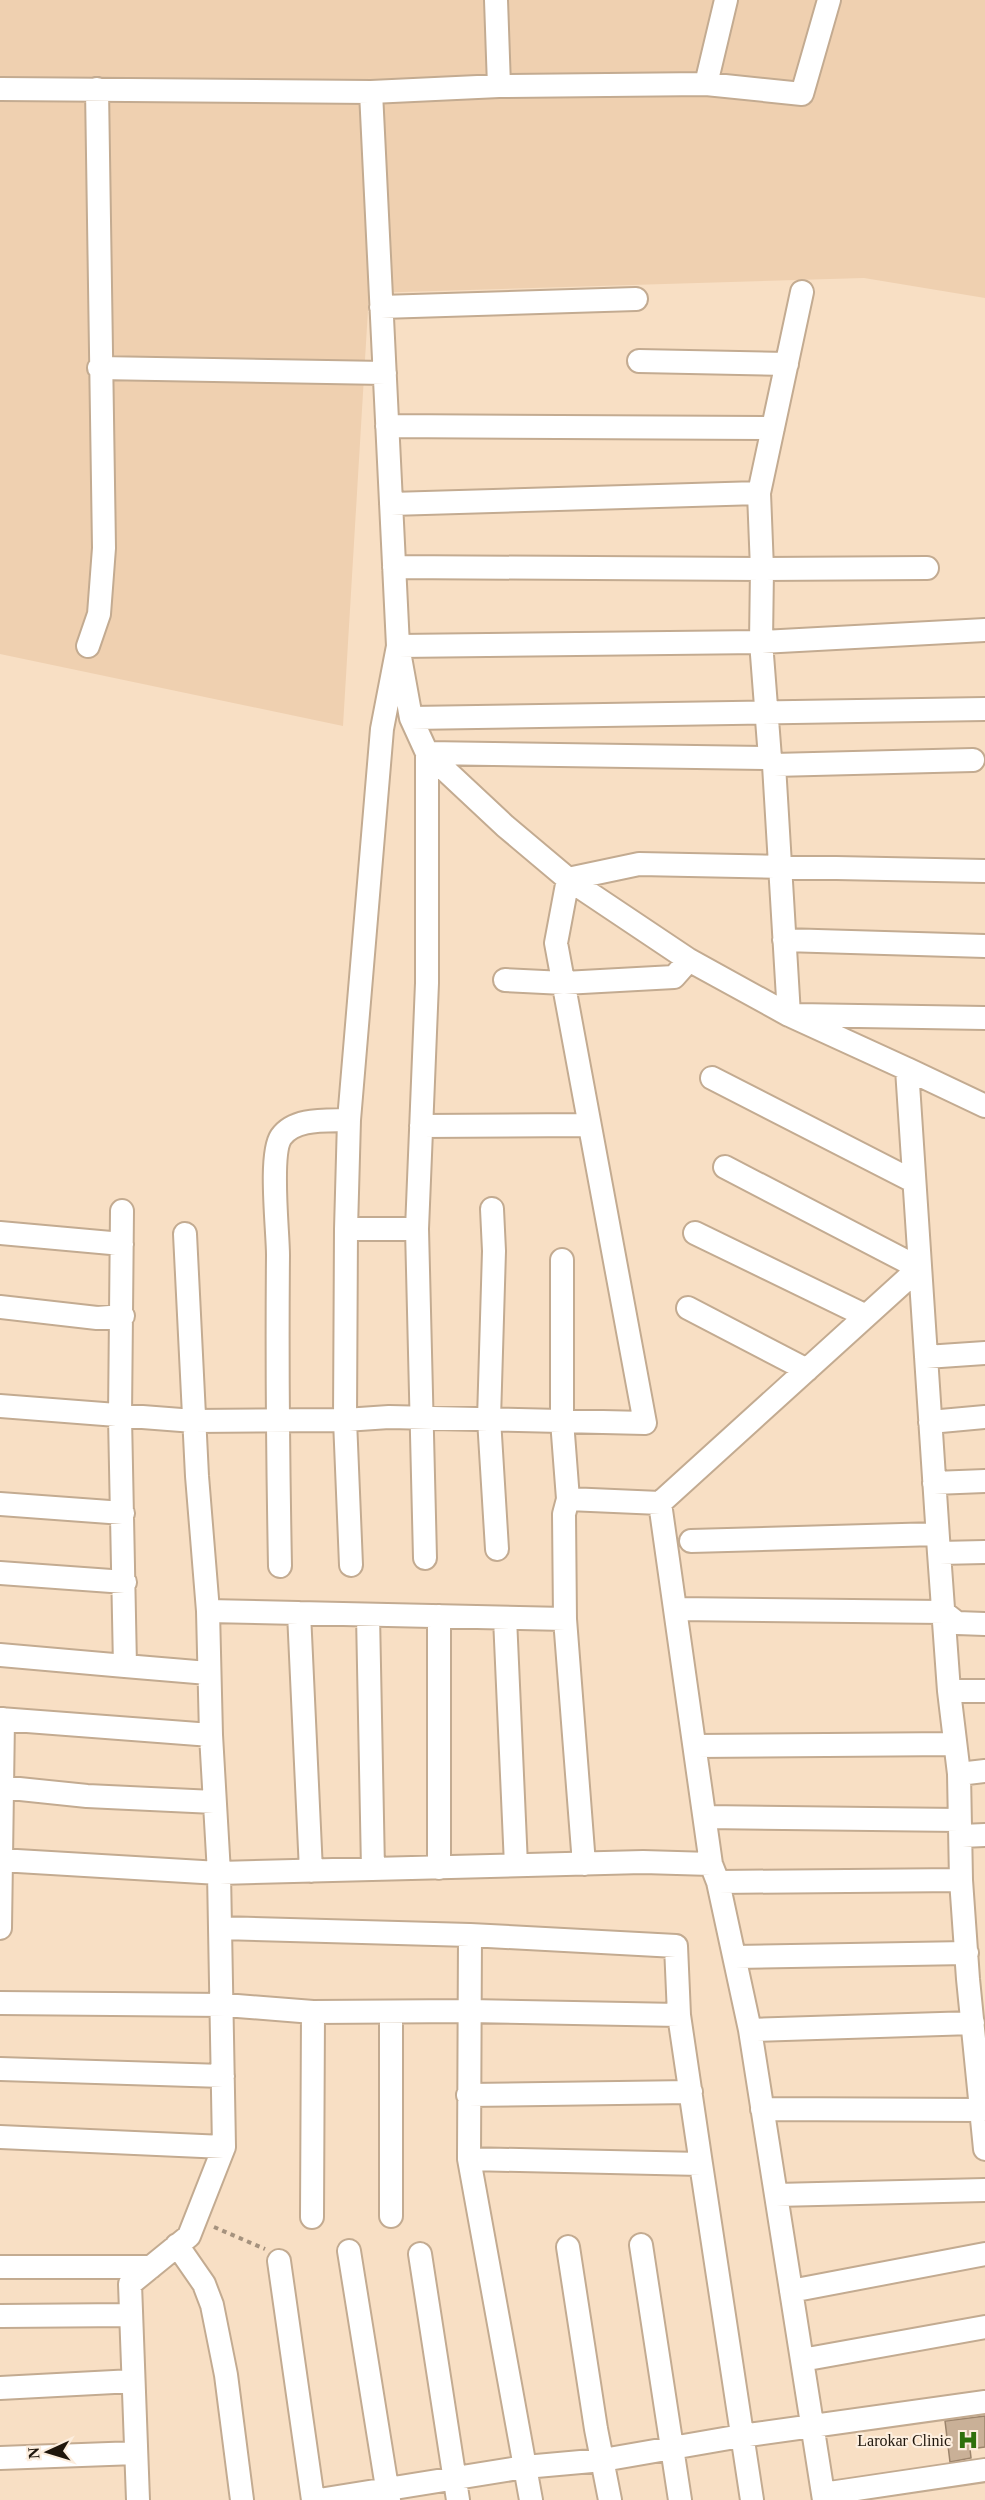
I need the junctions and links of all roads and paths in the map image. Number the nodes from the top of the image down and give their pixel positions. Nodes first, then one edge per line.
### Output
1 (496, 0) edge
2 (726, 0) edge
3 (829, 0) edge
4 (706, 84) junction
5 (499, 86) junction
6 (0, 89) edge
7 (97, 89) junction
8 (371, 92) junction
9 (802, 291) dead end
10 (636, 298) dead end
11 (381, 307) junction
12 (639, 361) dead end
13 (787, 364) junction
14 (99, 368) junction
15 (385, 373) junction
16 (387, 426) junction
17 (773, 428) junction
18 (759, 493) junction
19 (391, 504) junction
20 (394, 567) junction
21 (927, 568) dead end
22 (762, 569) junction
23 (985, 630) edge
24 (762, 642) junction
25 (88, 646) dead end
26 (398, 646) junction
27 (985, 709) edge
28 (767, 711) junction
29 (411, 718) junction
30 (427, 753) junction
31 (973, 760) dead end
32 (772, 761) junction
33 (780, 866) junction
34 (985, 871) edge
35 (568, 879) junction
36 (784, 940) junction
37 (985, 946) edge
38 (689, 960) junction
39 (506, 980) dead end
40 (564, 983) junction
41 (789, 1015) junction
42 (985, 1018) edge
43 (907, 1069) junction
44 (712, 1078) dead end
45 (985, 1106) edge
46 (349, 1120) junction
47 (588, 1125) junction
48 (421, 1126) junction
49 (725, 1167) dead end
50 (913, 1180) junction
51 (492, 1209) dead end
52 (122, 1211) dead end
53 (346, 1229) junction
54 (417, 1229) junction
55 (0, 1233) edge
56 (695, 1233) dead end
57 (185, 1234) dead end
58 (122, 1244) junction
59 (562, 1260) dead end
60 (919, 1268) junction
61 (0, 1307) edge
62 (688, 1308) dead end
63 (123, 1316) junction
64 (866, 1316) junction
65 (985, 1353) edge
66 (926, 1357) junction
67 (807, 1370) junction
68 (0, 1406) edge
69 (120, 1417) junction
70 (985, 1418) edge
71 (278, 1419) junction
72 (420, 1419) junction
73 (489, 1419) junction
74 (345, 1420) junction
75 (562, 1421) junction
76 (194, 1422) junction
77 (930, 1422) junction
78 (985, 1481) edge
79 (934, 1482) junction
80 (568, 1499) junction
81 (660, 1503) junction
82 (0, 1504) edge
83 (123, 1513) junction
84 (691, 1541) dead end
85 (938, 1544) junction
86 (497, 1549) dead end
87 (985, 1552) edge
88 (425, 1558) dead end
89 (351, 1565) dead end
90 (280, 1566) dead end
91 (0, 1573) edge
92 (125, 1582) junction
93 (676, 1609) junction
94 (208, 1611) junction
95 (943, 1612) junction
96 (298, 1613) junction
97 (368, 1615) junction
98 (439, 1616) junction
99 (505, 1618) junction
100 (565, 1619) junction
101 (985, 1624) edge
102 (0, 1655) edge
103 (126, 1666) junction
104 (208, 1673) junction
105 (949, 1691) junction
106 (985, 1691) edge
107 (1, 1719) edge
108 (211, 1735) junction
109 (955, 1744) junction
110 (696, 1746) junction
111 (985, 1772) edge
112 (959, 1774) junction
113 (0, 1787) edge
114 (214, 1802) junction
115 (706, 1817) junction
116 (961, 1828) junction
117 (985, 1835) edge
118 (1, 1860) edge
119 (584, 1864) junction
120 (516, 1865) junction
121 (439, 1868) junction
122 (373, 1869) junction
123 (311, 1871) junction
124 (219, 1873) junction
125 (714, 1873) junction
126 (962, 1880) junction
127 (975, 1906) edge
128 (0, 1928) edge
129 (221, 1928) junction
130 (470, 1935) junction
131 (967, 1953) junction
132 (735, 1957) junction
133 (977, 1979) edge
134 (0, 2003) edge
135 (222, 2005) junction
136 (469, 2011) junction
137 (313, 2012) junction
138 (391, 2012) junction
139 (680, 2015) junction
140 (750, 2030) junction
141 (978, 2036) edge
142 (0, 2069) edge
143 (223, 2076) junction
144 (691, 2092) junction
145 (468, 2095) junction
146 (762, 2109) junction
147 (981, 2110) junction
148 (0, 2137) edge
149 (224, 2147) junction
150 (985, 2149) edge
151 (469, 2159) junction
152 (701, 2164) junction
153 (985, 2190) edge
154 (776, 2195) junction
155 (391, 2216) dead end
156 (312, 2217) dead end
157 (196, 2219) junction
158 (177, 2245) junction
159 (641, 2245) dead end
160 (568, 2247) dead end
161 (349, 2250) dead end
162 (420, 2254) dead end
163 (985, 2254) edge
164 (279, 2261) joint
165 (0, 2267) edge
166 (151, 2267) junction
167 (791, 2291) junction
168 (131, 2315) junction
169 (0, 2316) edge
170 (985, 2326) edge
171 (802, 2360) junction
172 (133, 2381) junction
173 (0, 2388) edge
174 (985, 2402) edge
175 (812, 2426) junction
176 (741, 2436) junction
177 (671, 2447) junction
178 (136, 2453) junction
179 (0, 2458) edge
180 (603, 2460) junction
181 (525, 2467) junction
182 (985, 2470) edge
183 (456, 2489) edge
184 (388, 2495) edge
185 (824, 2497) edge
186 (138, 2500) edge
187 (242, 2500) edge
188 (313, 2500) edge
189 (319, 2500) edge
190 (531, 2500) edge
191 (610, 2500) edge
192 (680, 2500) edge
193 (752, 2500) edge

1 - 5 street
2 - 4 street
3 - 4 street
4 - 5 street
5 - 8 street
6 - 7 street
7 - 8 street
7 - 14 street
8 - 11 street
9 - 13 street
10 - 11 street
11 - 15 street
12 - 13 street
13 - 17 street
14 - 15 street
14 - 25 street
15 - 16 street
16 - 17 street
16 - 19 street
17 - 18 street
18 - 19 street
18 - 22 street
19 - 20 street
20 - 22 street
20 - 26 street
21 - 22 street
22 - 24 street
23 - 24 street
24 - 26 street
24 - 28 street
26 - 29 street
26 - 46 street
27 - 28 street
28 - 29 street
28 - 32 street
29 - 30 street
30 - 32 street
30 - 35 street
30 - 48 street
31 - 32 street
32 - 33 street
33 - 34 street
33 - 35 street
33 - 36 street
35 - 38 street
35 - 40 street
36 - 37 street
36 - 41 street
38 - 40 street
38 - 41 street
39 - 40 street
40 - 47 street
41 - 42 street
41 - 43 street
43 - 45 street
43 - 50 street
44 - 50 street
46 - 53 street
46 - 71 street
47 - 48 street
47 - 75 street
48 - 54 street
49 - 60 street
50 - 60 street
51 - 73 street
52 - 58 street
53 - 54 street
53 - 74 street
54 - 72 street
55 - 58 street
56 - 64 street
57 - 76 street
58 - 63 street
59 - 75 street
60 - 64 street
60 - 66 street
61 - 63 street
62 - 67 street
63 - 69 street
64 - 67 street
65 - 66 street
66 - 77 street
67 - 81 street
68 - 69 street
69 - 76 street
69 - 83 street
70 - 77 street
71 - 74 street
71 - 76 street
71 - 90 street
72 - 73 street
72 - 74 street
72 - 88 street
73 - 75 street
73 - 86 street
74 - 89 street
75 - 80 street
76 - 94 street
77 - 79 street
78 - 79 street
79 - 85 street
80 - 81 street
80 - 100 street
81 - 93 street
82 - 83 street
83 - 92 street
84 - 85 street
85 - 87 street
85 - 95 street
91 - 92 street
92 - 103 street
93 - 95 street
93 - 110 street
94 - 96 street
94 - 104 street
95 - 101 street
95 - 105 street
96 - 97 street
96 - 123 street
97 - 98 street
97 - 122 street
98 - 99 street
98 - 121 street
99 - 100 street
99 - 120 street
100 - 119 street
102 - 103 street
103 - 104 street
104 - 108 street
105 - 106 street
105 - 109 street
107 - 108 street
107 - 113 street
108 - 114 street
109 - 110 street
109 - 112 street
110 - 115 street
111 - 112 street
112 - 116 street
113 - 114 street
113 - 118 street
114 - 124 street
115 - 116 street
115 - 125 street
116 - 117 street
116 - 126 street
118 - 124 street
118 - 128 street
119 - 120 street
119 - 125 street
120 - 121 street
121 - 122 street
122 - 123 street
123 - 124 street
124 - 129 street
125 - 126 street
125 - 132 street
126 - 127 street
127 - 131 street
129 - 130 street
129 - 135 street
130 - 136 street
130 - 139 street
131 - 132 street
131 - 133 street
132 - 140 street
133 - 141 street
134 - 135 street
135 - 137 street
135 - 143 street
136 - 138 street
136 - 139 street
136 - 145 street
137 - 138 street
137 - 156 street
138 - 155 street
139 - 144 street
140 - 141 street
140 - 146 street
141 - 147 street
142 - 143 street
143 - 149 street
144 - 145 street
144 - 152 street
145 - 151 street
146 - 147 street
146 - 154 street
147 - 150 street
148 - 149 street
149 - 157 street
151 - 152 street
151 - 181 street
152 - 176 street
153 - 154 street
154 - 167 street
157 - 158 street
157 - 164 path
158 - 166 street
158 - 187 street
159 - 177 street
160 - 180 street
161 - 184 street
162 - 183 street
163 - 167 street
164 - 188 street
165 - 166 street
166 - 168 street
167 - 171 street
168 - 169 street
168 - 172 street
170 - 171 street
171 - 175 street
172 - 173 street
172 - 178 street
174 - 175 street
175 - 176 street
175 - 185 street
176 - 177 street
176 - 193 street
177 - 180 street
177 - 192 street
178 - 179 street
178 - 186 street
180 - 181 street
180 - 191 street
181 - 183 street
181 - 190 street
182 - 185 street
183 - 184 street
184 - 189 street

